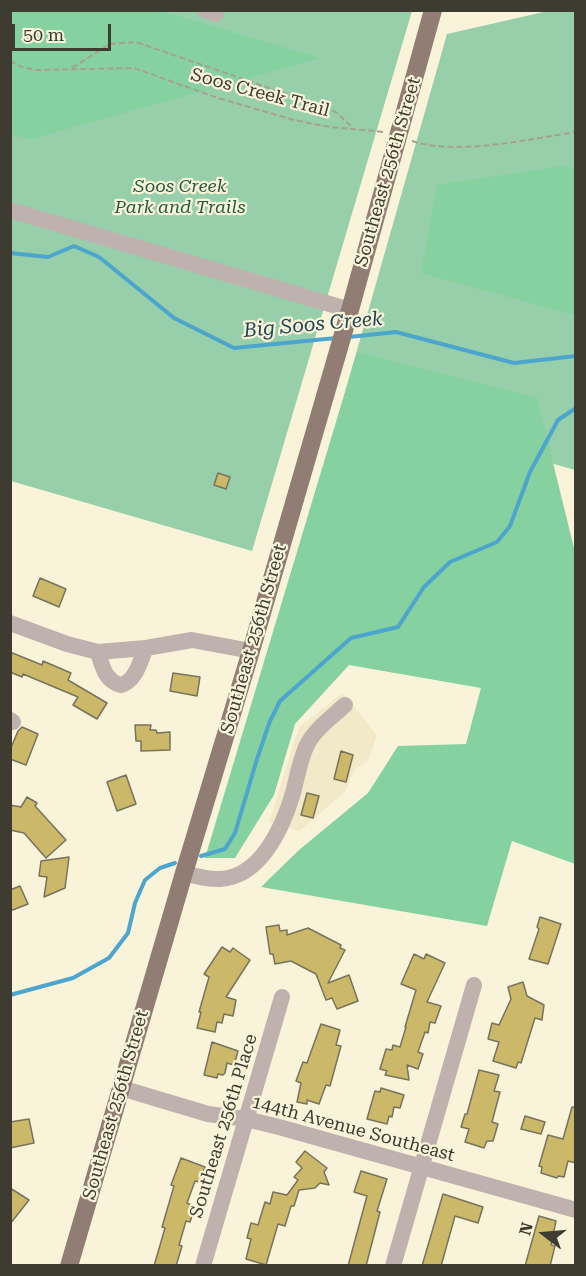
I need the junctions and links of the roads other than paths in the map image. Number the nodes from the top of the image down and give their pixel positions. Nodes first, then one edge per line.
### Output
1 (204, 10) edge
2 (217, 10) edge
3 (433, 10) edge
4 (10, 210) edge
5 (347, 318) junction
6 (10, 623) edge
7 (146, 648) junction
8 (251, 651) junction
9 (98, 652) junction
10 (345, 705) dead end
11 (184, 873) junction
12 (474, 985) dead end
13 (282, 997) dead end
14 (121, 1088) junction
15 (246, 1119) junction
16 (422, 1168) junction
17 (576, 1210) edge
18 (69, 1266) edge
19 (203, 1266) edge
20 (393, 1266) edge

1 - 2 street
3 - 5 main road, Southeast 256th Street
4 - 5 street
5 - 8 main road, Southeast 256th Street
6 - 9 street
7 - 8 street
7 - 9 street
7 - 9 street
8 - 11 main road, Southeast 256th Street
10 - 11 street
11 - 14 main road, Southeast 256th Street
12 - 16 street
13 - 15 street, Southeast 256th Place
14 - 15 street, 144th Avenue Southeast
14 - 18 main road, Southeast 256th Street
15 - 16 street, 144th Avenue Southeast
15 - 19 street, Southeast 256th Place
16 - 17 street, 144th Avenue Southeast
16 - 20 street

